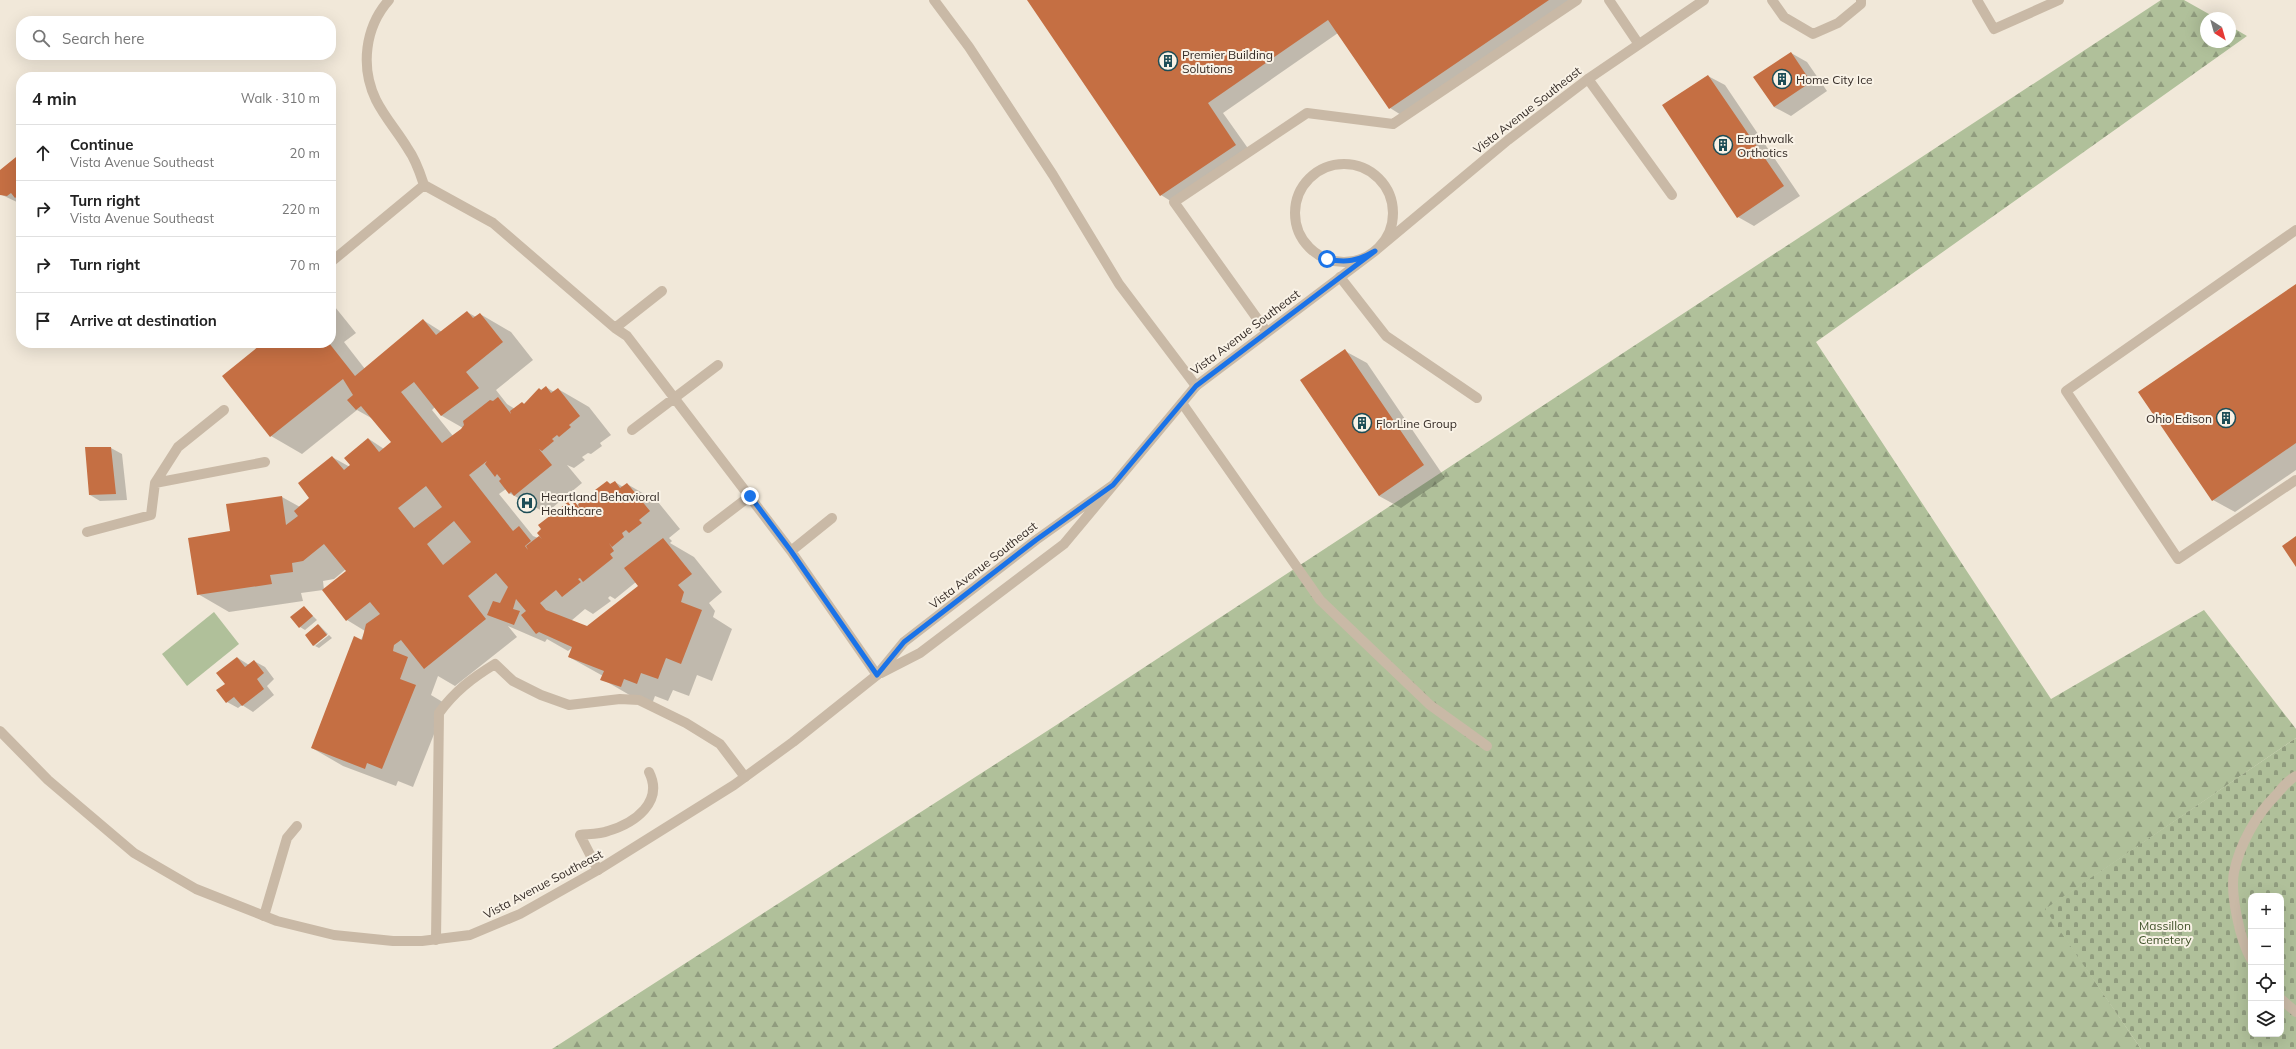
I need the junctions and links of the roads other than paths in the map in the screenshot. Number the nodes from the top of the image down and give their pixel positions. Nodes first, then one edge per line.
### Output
1 (389, 0) edge
2 (934, 0) edge
3 (1577, 0) edge
4 (1609, 0) edge
5 (1704, 0) edge
6 (1772, 0) edge
7 (1861, 0) edge
8 (1977, 0) edge
9 (2059, 0) edge
10 (1638, 43) junction
11 (1588, 78) junction
12 (424, 185) junction
13 (1672, 195) dead end
14 (2296, 230) edge
15 (1375, 251) junction
16 (336, 258) edge
17 (1340, 277) junction
18 (662, 291) dead end
19 (615, 328) junction
20 (1266, 331) junction
21 (718, 365) dead end
22 (1196, 386) junction
23 (675, 398) junction
24 (1477, 398) dead end
25 (1182, 403) junction
26 (224, 410) dead end
27 (632, 430) dead end
28 (265, 462) dead end
29 (2296, 480) edge
30 (155, 483) junction
31 (1113, 485) junction
32 (750, 496) junction
33 (832, 518) dead end
34 (708, 528) dead end
35 (87, 532) dead end
36 (791, 551) junction
37 (877, 675) junction
38 (0, 731) edge
39 (1487, 746) dead end
40 (649, 772) dead end
41 (2296, 776) edge
42 (745, 777) junction
43 (297, 826) dead end
44 (598, 870) junction
45 (264, 916) junction
46 (436, 940) junction
47 (2248, 954) edge
48 (2283, 1001) edge
49 (2296, 1012) edge

1 - 12 street
2 - 22 street
3 - 20 street
4 - 10 street
5 - 10 street, Vista Avenue Southeast
6 - 7 street
8 - 9 street
10 - 11 street, Vista Avenue Southeast
11 - 13 street
11 - 15 street, Vista Avenue Southeast
12 - 16 street
12 - 19 street
14 - 29 street
15 - 15 street, Vista Avenue Southeast
15 - 17 street, Vista Avenue Southeast
17 - 20 street, Vista Avenue Southeast
17 - 24 street
18 - 19 street
19 - 23 street
20 - 22 street, Vista Avenue Southeast
21 - 23 street
22 - 25 street, Vista Avenue Southeast
23 - 27 street
23 - 32 street
25 - 31 street, Vista Avenue Southeast
25 - 39 street
26 - 30 street
28 - 30 street
30 - 35 street
31 - 37 street, Vista Avenue Southeast
31 - 37 street, Vista Avenue Southeast
32 - 34 street
32 - 36 street
33 - 36 street
36 - 37 street
37 - 42 street, Vista Avenue Southeast
38 - 45 street, Vista Avenue Southeast
40 - 44 street
41 - 47 street
42 - 44 street, Vista Avenue Southeast
42 - 46 street
43 - 45 street
44 - 46 street, Vista Avenue Southeast
45 - 46 street, Vista Avenue Southeast
48 - 49 street

